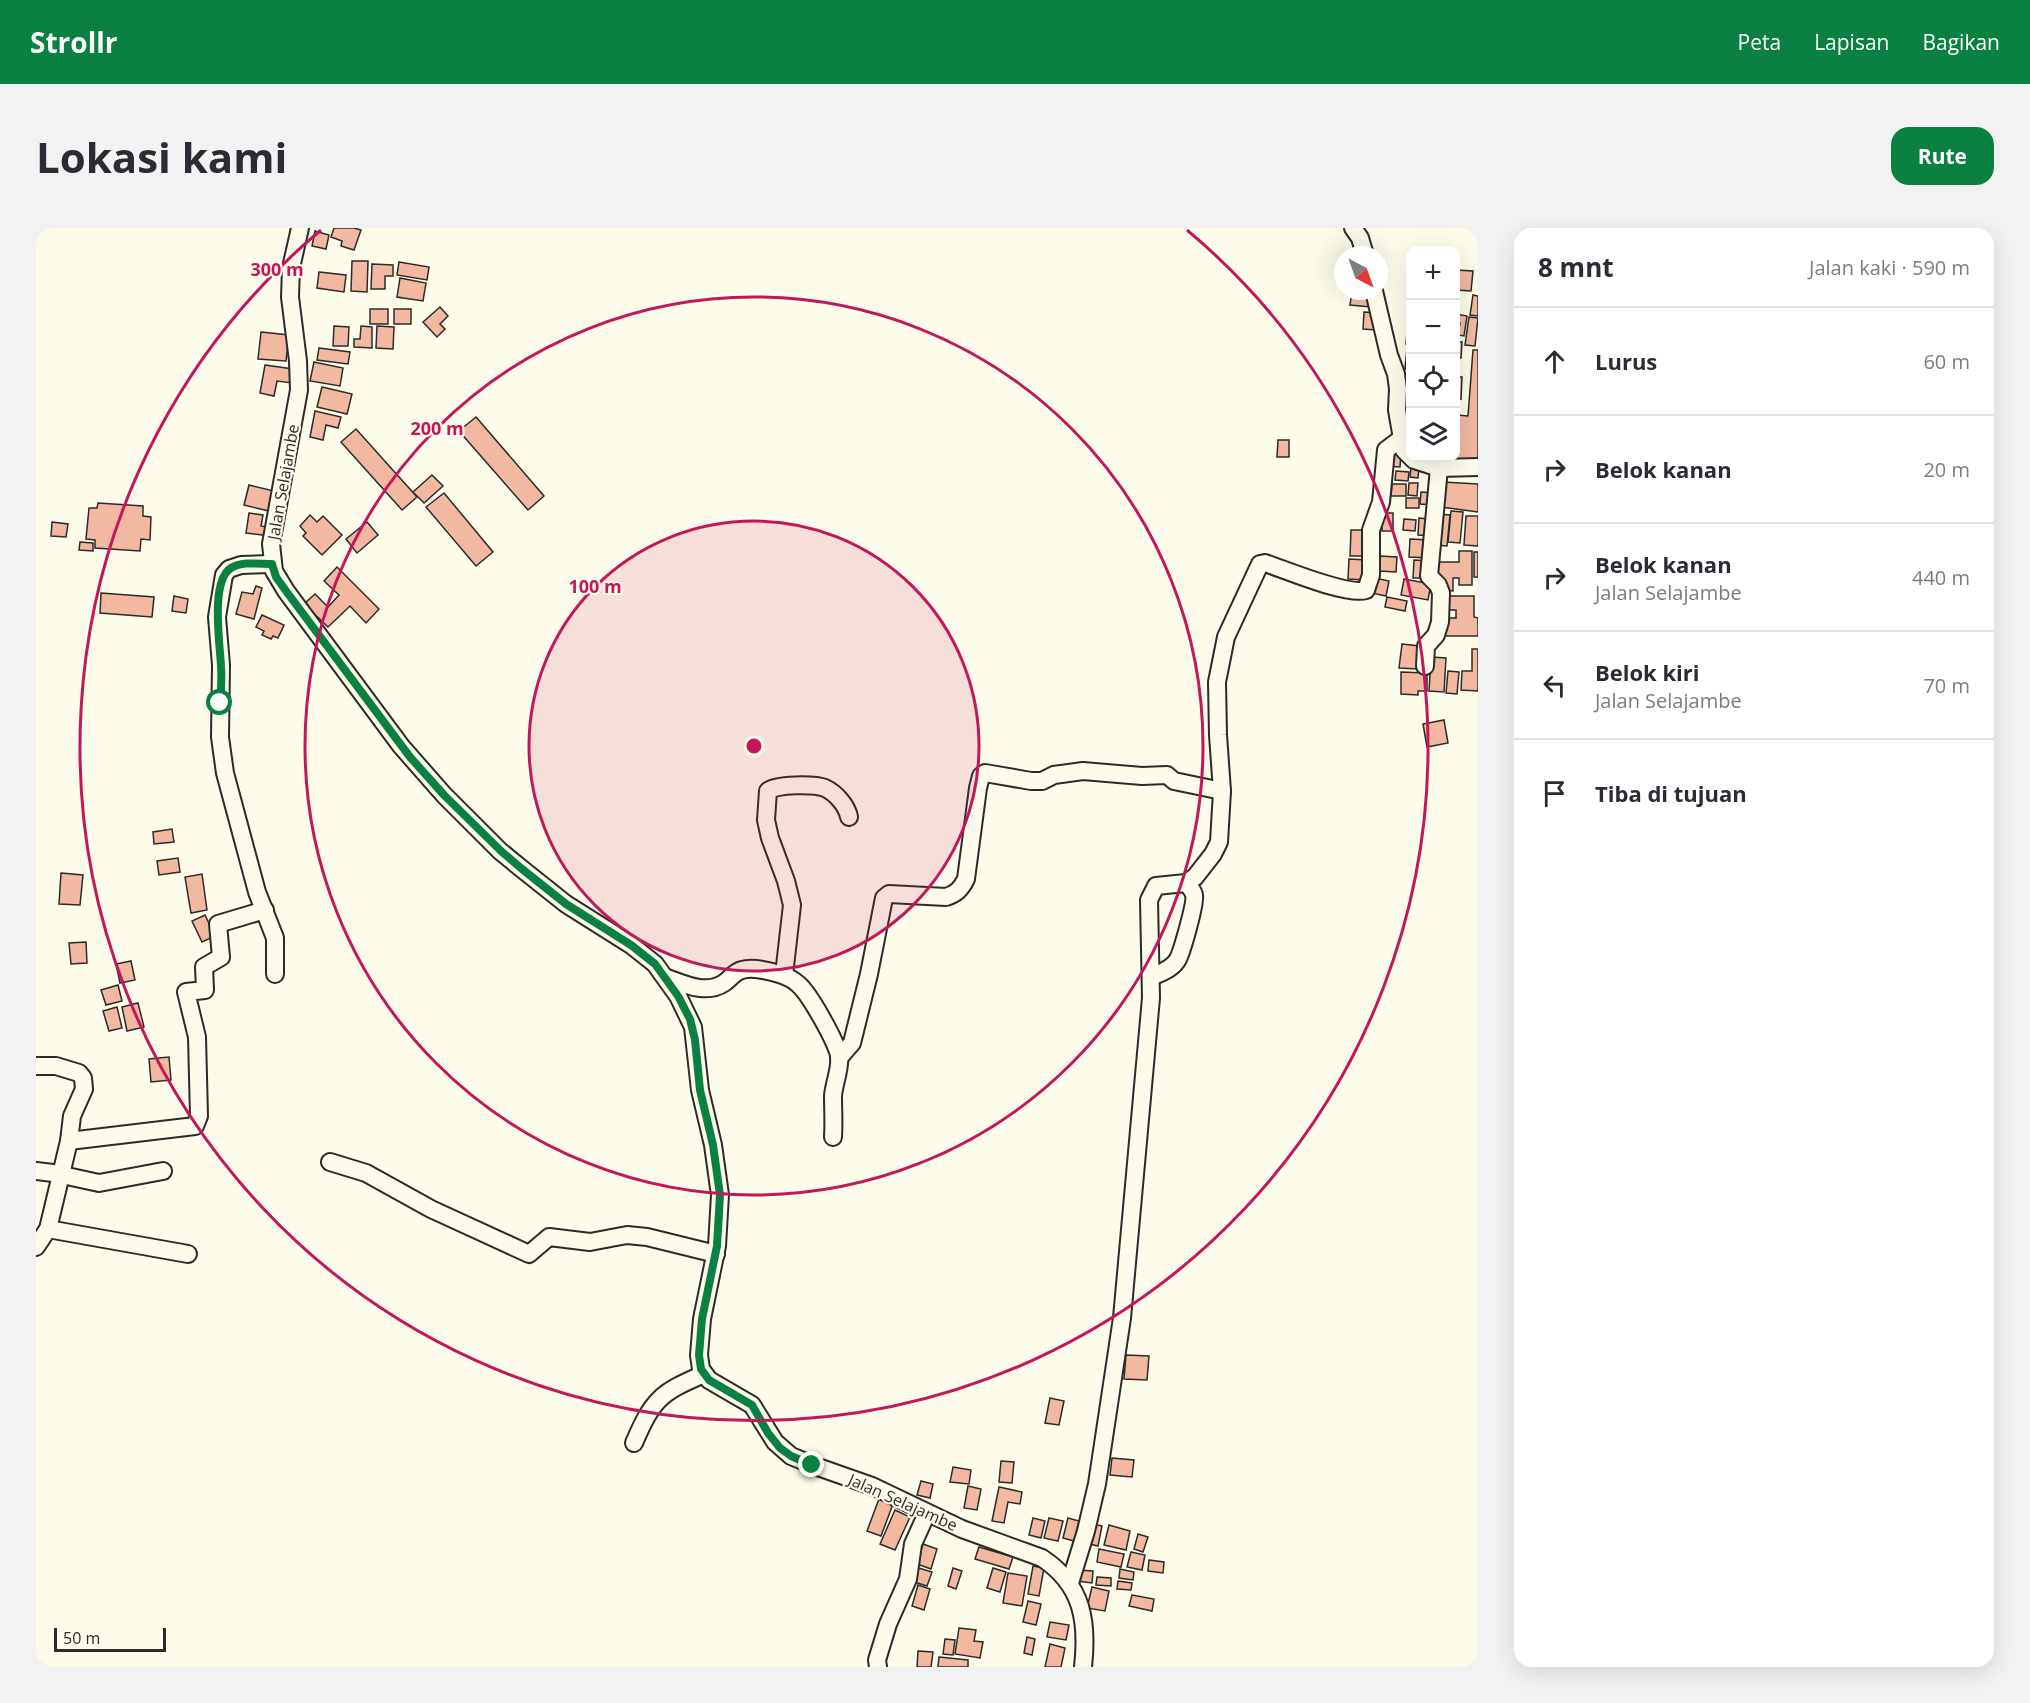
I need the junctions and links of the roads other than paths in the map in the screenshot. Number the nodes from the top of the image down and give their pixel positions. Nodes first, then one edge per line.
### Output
1 (300, 228) edge
2 (1353, 228) edge
3 (1362, 246) edge
4 (1376, 300) edge
5 (1402, 438) junction
6 (1478, 467) edge
7 (1439, 468) junction
8 (272, 564) junction
9 (1425, 666) dead end
10 (1222, 790) junction
11 (849, 817) dead end
12 (1186, 883) junction
13 (265, 910) junction
14 (275, 974) dead end
15 (784, 975) junction
16 (1151, 977) junction
17 (667, 978) junction
18 (839, 1058) junction
19 (36, 1066) edge
20 (833, 1137) dead end
21 (69, 1142) junction
22 (330, 1162) dead end
23 (36, 1171) edge
24 (163, 1171) dead end
25 (61, 1174) junction
26 (48, 1229) junction
27 (36, 1247) edge
28 (188, 1254) dead end
29 (716, 1254) junction
30 (704, 1374) junction
31 (634, 1443) dead end
32 (927, 1513) junction
33 (1070, 1583) junction
34 (878, 1667) edge
35 (1083, 1667) edge

1 - 8 street, Jalan Selajambe
2 - 3 street
4 - 5 street
5 - 7 street
5 - 10 street
6 - 7 street
7 - 9 street
8 - 13 street
8 - 17 street, Jalan Selajambe
10 - 12 street
10 - 18 street
11 - 15 street
12 - 16 street
12 - 16 street
13 - 14 street
13 - 21 street
15 - 17 street
15 - 18 street
16 - 33 street
17 - 29 street, Jalan Selajambe
18 - 20 street
19 - 21 street
21 - 25 street
22 - 29 street
23 - 25 street
24 - 25 street
25 - 26 street
26 - 27 street
26 - 28 street
29 - 30 street, Jalan Selajambe
30 - 31 street
30 - 32 street, Jalan Selajambe
32 - 33 street, Jalan Selajambe
32 - 34 street
33 - 35 street, Jalan Selajambe

